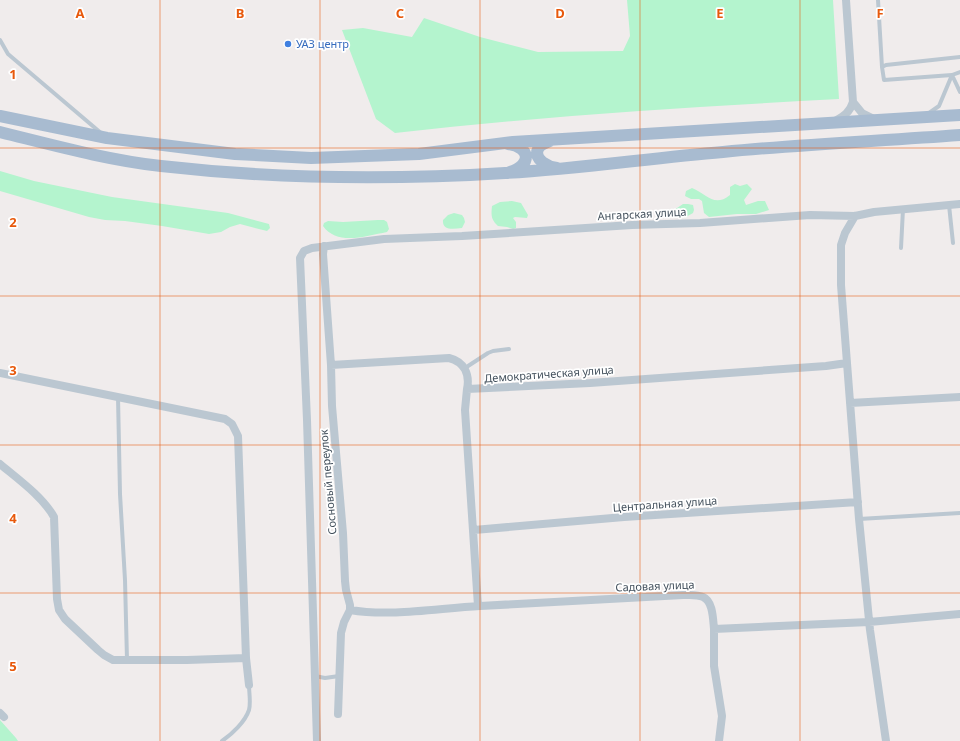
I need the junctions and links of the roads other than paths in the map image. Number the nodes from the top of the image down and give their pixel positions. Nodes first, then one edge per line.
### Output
1 (846, 0) edge
2 (878, 0) edge
3 (0, 40) edge
4 (960, 57) edge
5 (882, 67) junction
6 (960, 72) edge
7 (952, 75) junction
8 (960, 92) edge
9 (853, 102) junction
10 (960, 115) edge
11 (0, 116) edge
12 (924, 117) junction
13 (876, 120) junction
14 (830, 123) junction
15 (0, 132) edge
16 (960, 135) edge
17 (107, 138) junction
18 (553, 140) junction
19 (505, 143) junction
20 (562, 169) junction
21 (505, 173) junction
22 (960, 204) edge
23 (949, 205) junction
24 (903, 210) junction
25 (854, 216) junction
26 (953, 243) dead end
27 (324, 246) junction
28 (901, 248) dead end
29 (509, 349) dead end
30 (848, 363) junction
31 (331, 365) junction
32 (465, 368) junction
33 (0, 373) edge
34 (467, 390) junction
35 (118, 397) junction
36 (960, 397) edge
37 (850, 403) junction
38 (0, 464) edge
39 (858, 502) junction
40 (960, 513) edge
41 (859, 519) junction
42 (474, 530) junction
43 (478, 606) junction
44 (350, 610) junction
45 (960, 614) edge
46 (869, 622) junction
47 (714, 629) junction
48 (246, 658) junction
49 (127, 660) junction
50 (314, 676) junction
51 (339, 676) junction
52 (249, 685) joint
53 (338, 714) dead end
54 (317, 739) edge
55 (222, 741) edge
56 (719, 741) edge
57 (886, 741) edge

1 - 9 street
2 - 5 lane
3 - 17 lane
4 - 5 lane
5 - 7 lane
6 - 7 lane
7 - 8 lane
7 - 12 lane
9 - 13 street
9 - 14 street
10 - 12 main road
11 - 17 main road
12 - 13 main road
13 - 14 main road
14 - 18 main road
15 - 21 main road
16 - 20 main road
17 - 19 main road
18 - 19 main road
18 - 20 main road
19 - 21 main road
20 - 21 main road
22 - 23 street, Ангарская улица
23 - 24 street, Ангарская улица
23 - 26 lane
24 - 25 street, Ангарская улица
24 - 28 lane
25 - 27 street, Ангарская улица
25 - 30 street
27 - 31 street, Сосновый переулок
27 - 50 street, Ангарская улица
29 - 32 lane
30 - 34 street, Демократическая улица
30 - 37 street
31 - 32 street
31 - 44 street, Сосновый переулок
32 - 34 street
33 - 35 street
34 - 42 street
35 - 48 street
35 - 49 lane
36 - 37 street
37 - 39 street
38 - 49 street
39 - 41 street
39 - 42 street, Центральная улица
40 - 41 lane
41 - 46 street
42 - 43 street
43 - 44 street, Садовая улица
43 - 47 street, Садовая улица
44 - 51 street
45 - 46 street
46 - 47 street
46 - 57 street
47 - 56 street
48 - 49 street
48 - 52 street
50 - 51 lane
50 - 54 street, Ангарская улица
51 - 53 street
52 - 55 lane

